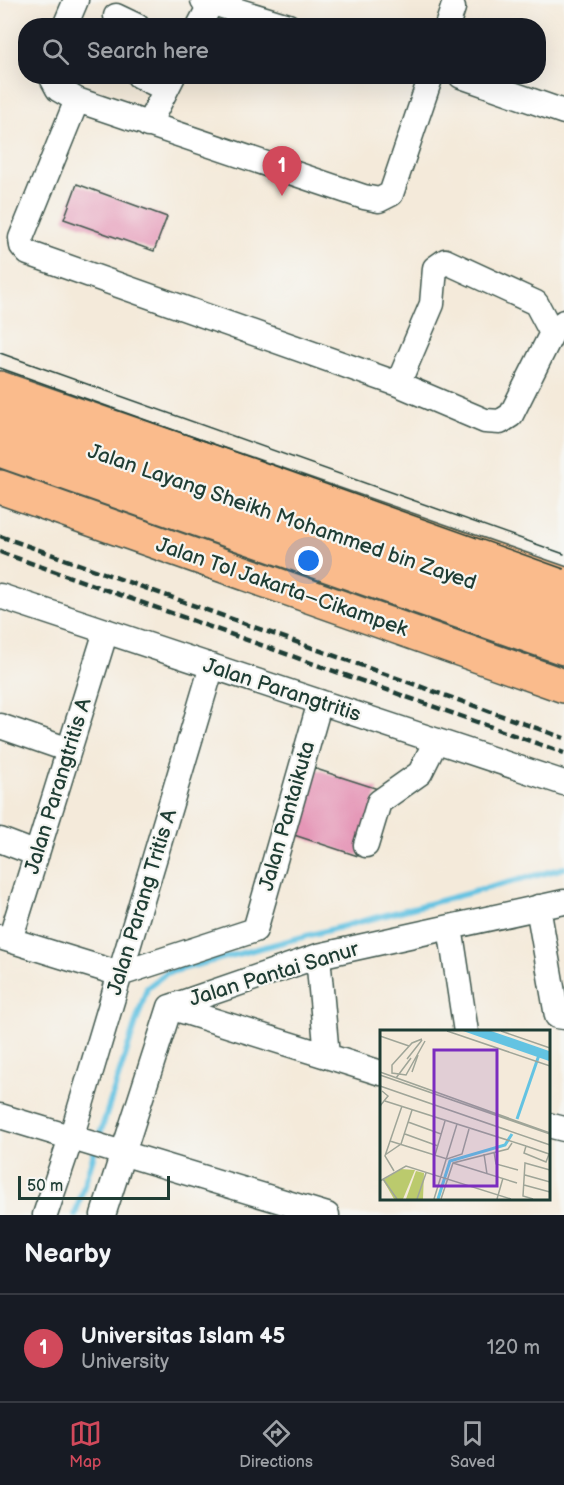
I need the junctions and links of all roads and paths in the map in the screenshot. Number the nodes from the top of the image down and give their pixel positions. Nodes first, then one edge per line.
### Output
1 (76, 0) edge
2 (207, 2) edge
3 (68, 18) edge
4 (202, 18) edge
5 (261, 18) edge
6 (55, 84) edge
7 (169, 84) edge
8 (428, 84) edge
9 (484, 84) edge
10 (76, 100) junction
11 (564, 112) edge
12 (148, 125) junction
13 (558, 327) edge
14 (398, 384) junction
15 (0, 388) edge
16 (0, 419) edge
17 (0, 450) edge
18 (0, 487) edge
19 (564, 584) edge
20 (0, 596) edge
21 (564, 615) edge
22 (106, 631) junction
23 (564, 648) edge
24 (212, 666) junction
25 (564, 686) edge
26 (320, 702) junction
27 (0, 726) edge
28 (436, 741) junction
29 (69, 750) junction
30 (564, 783) edge
31 (0, 840) edge
32 (366, 845) dead end
33 (37, 854) junction
34 (564, 902) edge
35 (538, 907) junction
36 (450, 927) junction
37 (5, 938) edge
38 (318, 956) junction
39 (120, 974) junction
40 (170, 1007) junction
41 (564, 1017) edge
42 (466, 1030) edge
43 (327, 1056) junction
44 (380, 1073) edge
45 (0, 1116) edge
46 (549, 1125) edge
47 (564, 1129) edge
48 (76, 1139) junction
49 (115, 1151) junction
50 (45, 1215) edge
51 (103, 1215) edge
52 (327, 1215) edge

1 - 3 street
2 - 4 street
2 - 5 street
6 - 10 street
7 - 12 street
8 - 12 street
9 - 11 street
10 - 12 street
10 - 14 street
13 - 14 street
13 - 14 street
15 - 19 highway
16 - 21 highway, Jalan Layang Sheikh Mohammed bin Zayed
17 - 23 highway, Jalan Layang Sheikh Mohammed bin Zayed
18 - 25 highway, Jalan Tol Jakarta–Cikampek
20 - 22 street, Jalan Parangtritis
22 - 24 street, Jalan Parangtritis
22 - 29 street, Jalan Parangtritis A
24 - 26 street, Jalan Parangtritis
24 - 39 street, Jalan Parang Tritis A
26 - 28 street, Jalan Parangtritis
26 - 39 street, Jalan Pantaikuta
27 - 29 street
28 - 30 street, Jalan Parangtritis
28 - 32 street
29 - 33 street, Jalan Parangtritis A
31 - 33 street
33 - 37 street, Jalan Parangtritis A
34 - 35 street, Jalan Pantai Sanur
35 - 36 street, Jalan Pantai Sanur
35 - 41 street
36 - 38 street, Jalan Pantai Sanur
36 - 42 street
37 - 39 street
38 - 40 street, Jalan Pantai Sanur
38 - 43 street
39 - 48 street, Jalan Parang Tritis A
40 - 43 street
40 - 49 street, Jalan Pantai Sanur
43 - 44 street
45 - 48 street
46 - 47 street
48 - 49 street
48 - 50 street, Jalan Parang Tritis A
49 - 51 street, Jalan Pantai Sanur
49 - 52 street

